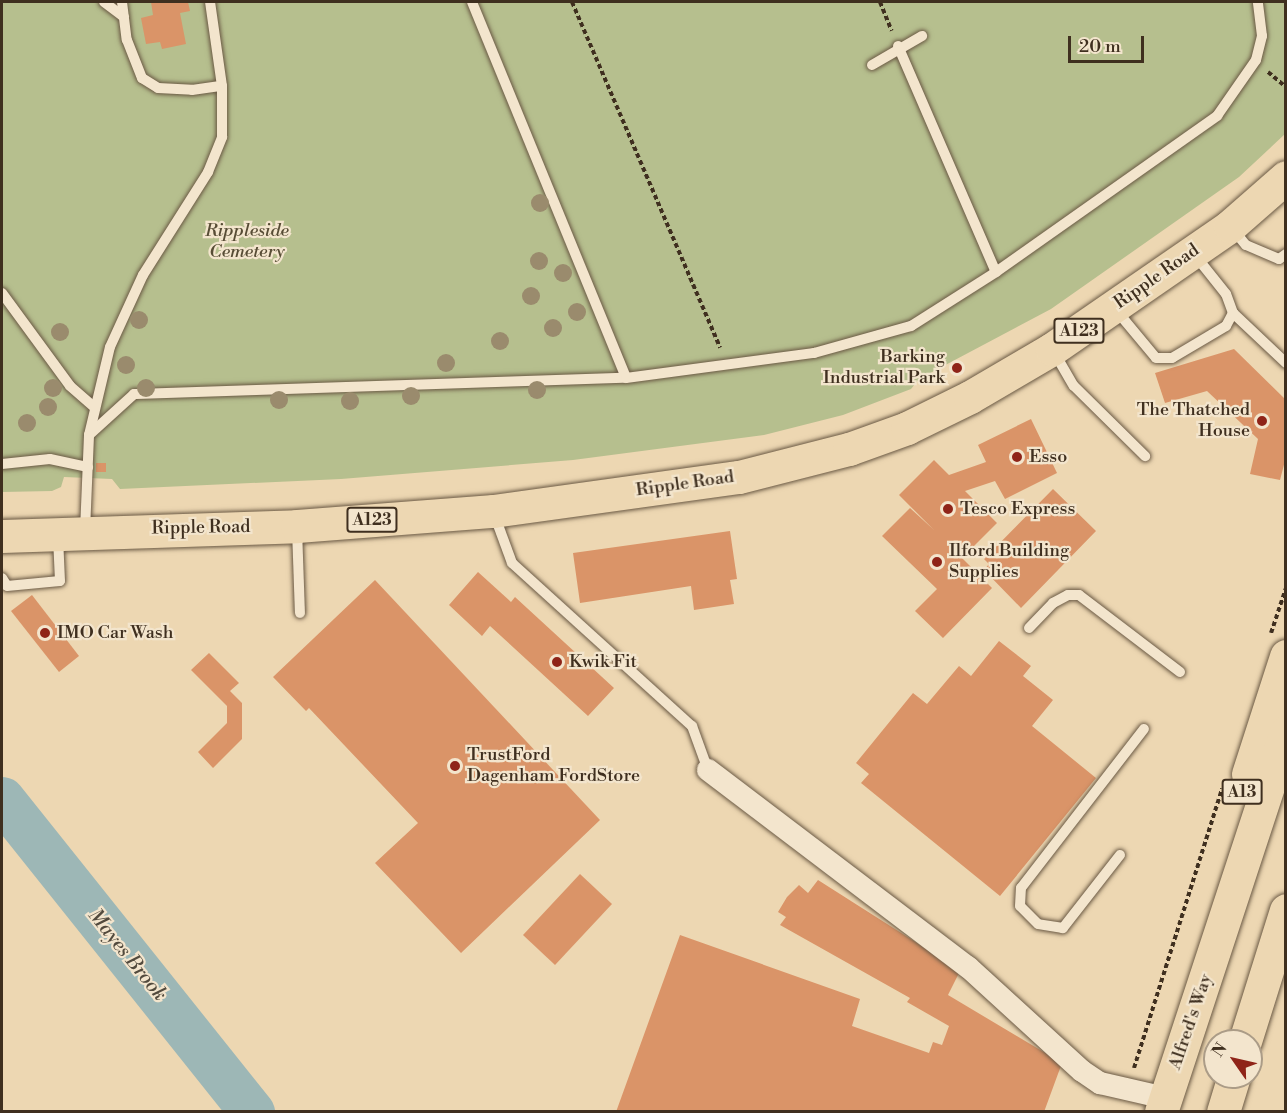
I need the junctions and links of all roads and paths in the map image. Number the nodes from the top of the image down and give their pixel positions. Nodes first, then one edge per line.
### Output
1 (104, 2) edge
2 (122, 2) edge
3 (210, 2) edge
4 (472, 2) edge
5 (572, 2) edge
6 (880, 2) edge
7 (1258, 2) edge
8 (124, 16) junction
9 (922, 36) dead end
10 (898, 46) junction
11 (872, 64) dead end
12 (222, 86) junction
13 (1286, 177) edge
14 (1230, 226) junction
15 (1192, 252) junction
16 (1286, 254) edge
17 (996, 272) junction
18 (2, 293) edge
19 (1114, 307) junction
20 (1233, 313) junction
21 (1052, 349) junction
22 (1286, 363) edge
23 (727, 365) junction
24 (626, 378) junction
25 (95, 408) junction
26 (89, 435) junction
27 (1145, 456) dead end
28 (2, 464) edge
29 (88, 467) junction
30 (493, 511) junction
31 (297, 526) junction
32 (72, 532) junction
33 (2, 536) edge
34 (2, 578) edge
35 (300, 613) dead end
36 (1029, 628) dead end
37 (1286, 656) edge
38 (1180, 672) dead end
39 (1144, 729) dead end
40 (1286, 732) edge
41 (708, 770) joint
42 (1223, 788) dead end
43 (1120, 855) dead end
44 (1286, 910) edge
45 (1222, 932) junction
46 (1281, 946) edge
47 (1250, 1029) edge
48 (1127, 1089) junction
49 (1230, 1089) edge
50 (1163, 1105) edge
51 (1223, 1112) edge

1 - 8 lane
2 - 8 lane
3 - 12 lane
4 - 24 lane
5 - 23 path
6 - 10 path
7 - 17 lane
8 - 12 lane
9 - 10 lane
10 - 11 lane
10 - 17 lane
12 - 25 lane
13 - 14 main road, Ripple Road / A123
14 - 15 main road, Ripple Road / A123
14 - 16 lane
15 - 19 main road, Ripple Road / A123
15 - 20 lane
17 - 23 lane
18 - 25 lane
19 - 20 lane
19 - 21 main road, Ripple Road / A123
20 - 22 lane
21 - 27 lane
21 - 30 main road, Ripple Road / A123
23 - 24 lane
24 - 26 lane
25 - 26 lane
26 - 29 lane
28 - 29 lane
29 - 32 lane
30 - 31 main road, Ripple Road / A123
30 - 41 lane
31 - 32 main road, Ripple Road / A123
31 - 35 lane
32 - 33 main road, Ripple Road / A123
32 - 34 lane
36 - 38 lane
37 - 45 main road, A13
39 - 43 lane
40 - 45 main road, A13
41 - 48 street
42 - 48 path
44 - 46 main road
45 - 50 main road, Alfred's Way / A13
46 - 47 main road
48 - 50 street
49 - 51 main road

